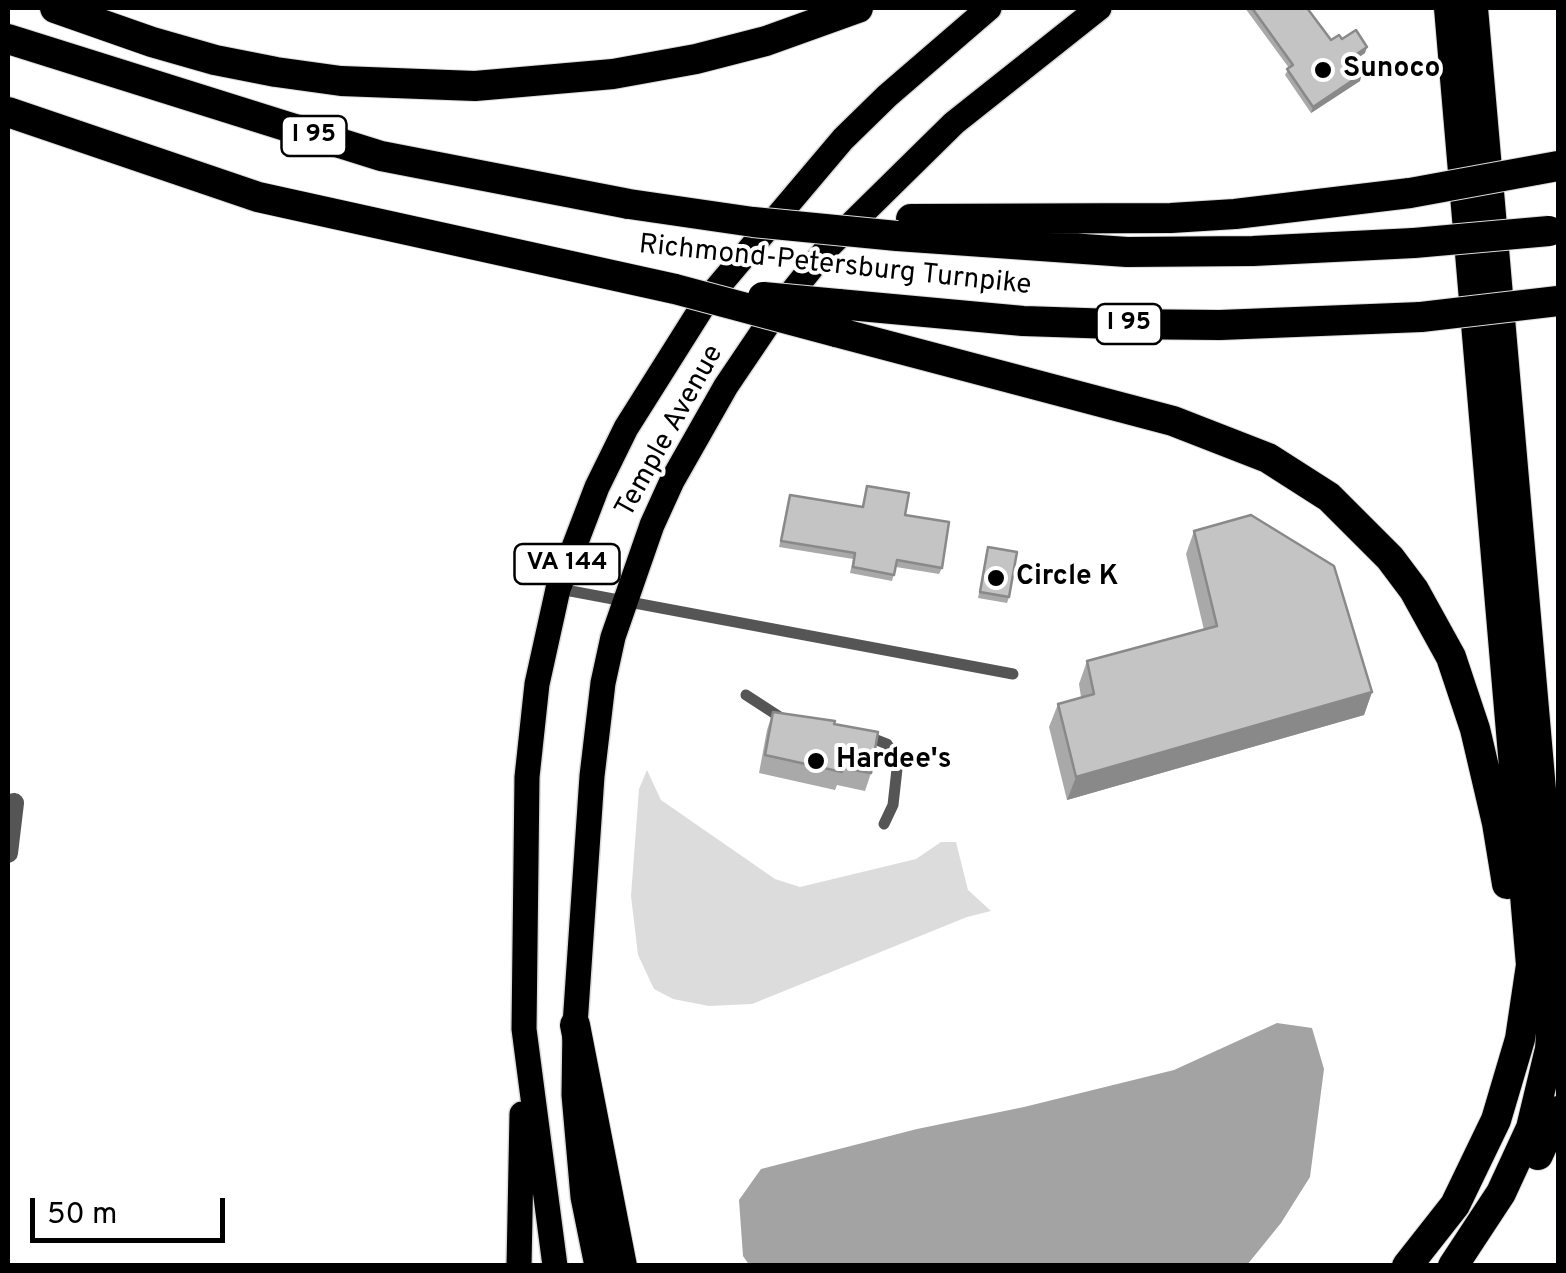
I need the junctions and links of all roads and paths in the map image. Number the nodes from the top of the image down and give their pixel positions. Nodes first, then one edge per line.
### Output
1 (55, 8) edge
2 (858, 8) edge
3 (990, 8) edge
4 (1099, 8) edge
5 (1449, 8) edge
6 (1473, 8) edge
7 (8, 39) edge
8 (8, 112) edge
9 (1558, 166) edge
10 (904, 228) junction
11 (1554, 230) edge
12 (1558, 302) edge
13 (837, 318) junction
14 (558, 589) junction
15 (623, 601) junction
16 (1012, 674) dead end
17 (746, 695) dead end
18 (804, 724) edge
19 (855, 733) edge
20 (14, 804) dead end
21 (884, 824) dead end
22 (8, 853) edge
23 (576, 1025) junction
24 (524, 1029) junction
25 (1507, 1087) junction
26 (1558, 1111) edge
27 (520, 1266) edge
28 (555, 1266) edge
29 (597, 1266) edge
30 (622, 1266) edge
31 (1407, 1266) edge
32 (1453, 1266) edge
33 (1474, 1266) edge

1 - 2 highway
3 - 14 main road, Temple Avenue / VA 144
4 - 15 main road, Temple Avenue / VA 144
5 - 25 highway
6 - 32 highway
7 - 10 highway, Richmond-Petersburg Turnpike / I 95, bridge
8 - 13 highway, Richmond-Petersburg Turnpike / I 95, bridge
9 - 10 highway, bridge
10 - 11 highway, Richmond-Petersburg Turnpike / I 95, bridge
12 - 13 highway, Richmond-Petersburg Turnpike / I 95, bridge
13 - 25 highway
14 - 15 lane
14 - 24 main road, Temple Avenue / VA 144
15 - 16 lane
15 - 23 main road, Temple Avenue / VA 144
17 - 18 lane
19 - 21 lane
20 - 22 street
23 - 29 main road, Temple Avenue / VA 144
23 - 30 highway
24 - 27 main road
24 - 28 main road, Temple Avenue / VA 144
25 - 31 highway
26 - 33 highway

